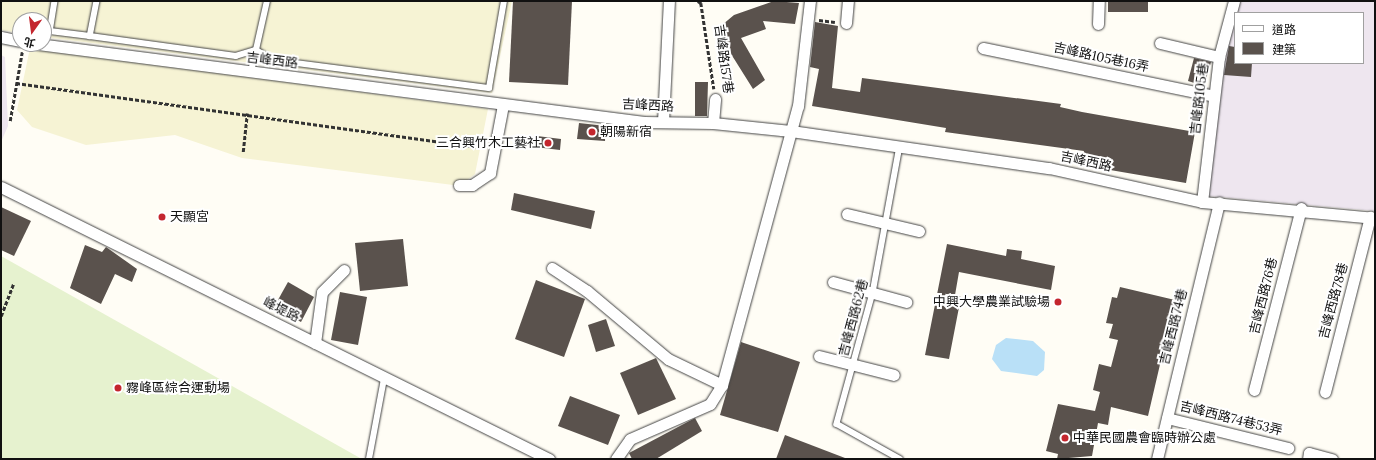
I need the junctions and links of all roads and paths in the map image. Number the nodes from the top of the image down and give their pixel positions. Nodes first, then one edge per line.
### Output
1 (56, 1) edge
2 (97, 1) edge
3 (267, 1) edge
4 (504, 1) edge
5 (669, 1) edge
6 (698, 1) edge
7 (810, 1) edge
8 (848, 1) edge
9 (1099, 1) edge
10 (1234, 1) edge
11 (808, 18) junction
12 (846, 23) joint
13 (1098, 24) dead end
14 (90, 36) junction
15 (1, 38) edge
16 (12, 40) edge
17 (1160, 43) dead end
18 (52, 46) edge
19 (983, 48) dead end
20 (256, 50) junction
21 (22, 52) edge
22 (1219, 57) junction
23 (251, 72) junction
24 (16, 83) junction
25 (1214, 96) junction
26 (715, 99) joint
27 (503, 105) junction
28 (247, 114) junction
29 (10, 121) dead end
30 (663, 122) junction
31 (713, 123) junction
32 (791, 131) junction
33 (900, 146) junction
34 (476, 147) dead end
35 (242, 152) dead end
36 (459, 185) dead end
37 (1, 187) edge
38 (1202, 202) junction
39 (1219, 202) junction
40 (1301, 208) junction
41 (847, 214) dead end
42 (1373, 218) edge
43 (887, 223) junction
44 (919, 231) dead end
45 (552, 268) dead end
46 (344, 270) dead end
47 (833, 282) dead end
48 (13, 284) dead end
49 (873, 293) junction
50 (906, 302) dead end
51 (1, 316) edge
52 (314, 343) junction
53 (819, 356) dead end
54 (853, 366) junction
55 (894, 375) dead end
56 (384, 379) junction
57 (722, 385) junction
58 (1254, 390) dead end
59 (1325, 392) dead end
60 (1167, 418) junction
61 (1288, 448) dead end
62 (1308, 456) edge
63 (369, 459) edge
64 (549, 459) edge
65 (616, 459) edge
66 (900, 459) edge
67 (1157, 459) edge
68 (1332, 459) edge

1 - 14 lane
2 - 14 lane
3 - 20 lane
4 - 20 lane
5 - 30 street
6 - 26 path, 吉峰路157巷
7 - 11 street
8 - 12 street
9 - 13 street
10 - 22 street, 吉峰路105巷
11 - 12 path
11 - 32 street
14 - 20 lane
15 - 16 street
17 - 22 street
18 - 23 street, 吉峰西路
19 - 25 street, 吉峰路105巷16弄
20 - 23 lane
21 - 24 path
22 - 25 street, 吉峰路105巷
23 - 27 street, 吉峰西路
24 - 28 path
24 - 29 path
25 - 38 street, 吉峰路105巷
26 - 31 street, 吉峰路157巷
27 - 30 street, 吉峰西路
27 - 36 street
28 - 34 path
28 - 35 path
30 - 31 street, 吉峰西路
31 - 32 street, 吉峰西路
32 - 33 street, 吉峰西路
32 - 57 street
33 - 38 street, 吉峰西路
33 - 43 lane, 吉峰西路62巷
37 - 52 street, 峰堤路
38 - 39 street, 吉峰西路
39 - 40 street, 吉峰西路
39 - 60 street, 吉峰西路74巷
40 - 42 street, 吉峰西路
40 - 58 street, 吉峰西路76巷
41 - 43 street
42 - 59 street, 吉峰西路78巷
43 - 44 street
43 - 49 lane, 吉峰西路62巷
45 - 57 street
46 - 52 street
47 - 49 street
48 - 51 path
49 - 50 street
49 - 54 lane, 吉峰西路62巷
52 - 56 street, 峰堤路
53 - 54 street
54 - 55 street
54 - 66 lane, 吉峰西路62巷
56 - 63 lane
56 - 64 street, 峰堤路
57 - 65 street
60 - 61 street, 吉峰西路74巷53弄
60 - 67 street, 吉峰西路74巷
62 - 68 street

